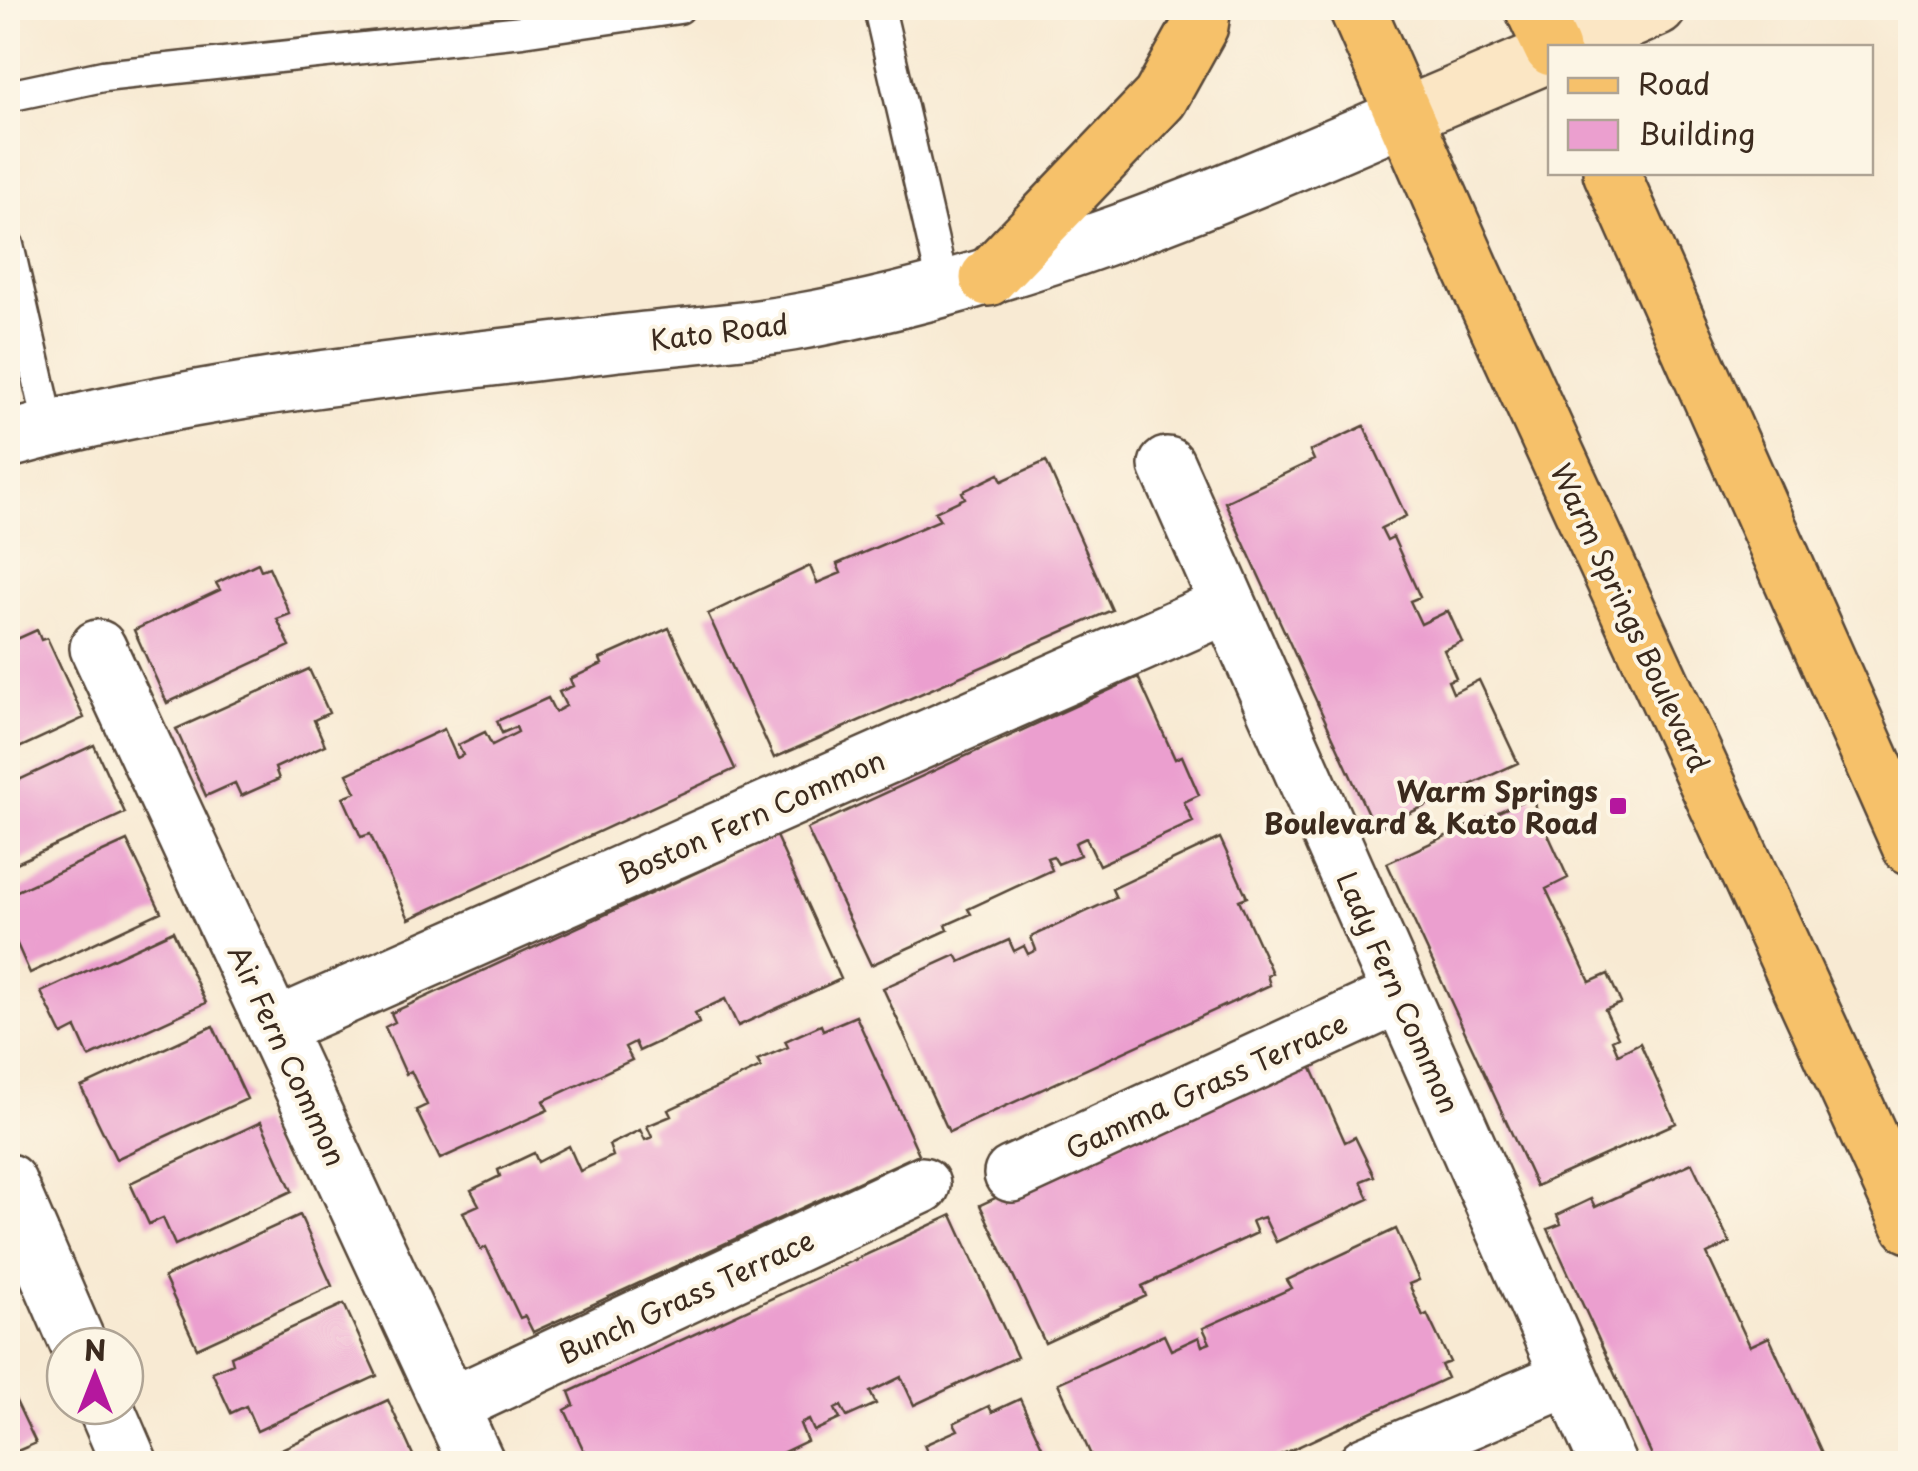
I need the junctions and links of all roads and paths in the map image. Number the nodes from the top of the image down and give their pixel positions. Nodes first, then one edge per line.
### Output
1 (678, 8) edge
2 (879, 8) edge
3 (1203, 8) edge
4 (1357, 8) edge
5 (1533, 8) edge
6 (1658, 8) edge
7 (1548, 45) edge
8 (1573, 45) edge
9 (1548, 52) edge
10 (8, 96) edge
11 (1404, 116) junction
12 (1611, 175) edge
13 (8, 245) edge
14 (966, 283) junction
15 (29, 434) edge
16 (1167, 465) dead end
17 (1228, 605) junction
18 (98, 648) dead end
19 (1910, 846) edge
20 (1401, 995) junction
21 (274, 1027) junction
22 (1012, 1174) dead end
23 (8, 1182) edge
24 (922, 1185) dead end
25 (1910, 1225) edge
26 (21, 1251) edge
27 (67, 1326) edge
28 (1569, 1378) junction
29 (450, 1406) junction
30 (114, 1426) edge
31 (130, 1464) edge
32 (476, 1464) edge
33 (1366, 1464) edge
34 (1608, 1464) edge

1 - 10 lane
2 - 14 lane
3 - 14 main road
4 - 11 main road, Warm Springs Boulevard
5 - 7 main road
6 - 8 main road
9 - 11 main road
11 - 14 street, Kato Road
11 - 25 main road, Warm Springs Boulevard
12 - 19 main road
13 - 15 lane
14 - 15 street, Kato Road
16 - 17 street, Lady Fern Common
17 - 20 street, Lady Fern Common
17 - 21 street, Boston Fern Common
18 - 21 street, Air Fern Common
20 - 22 street, Gamma Grass Terrace
20 - 28 street, Lady Fern Common
21 - 29 street, Air Fern Common
23 - 26 street
24 - 29 street, Bunch Grass Terrace
26 - 27 street
28 - 33 street
28 - 34 street, Lady Fern Common
29 - 32 street, Air Fern Common
30 - 31 street

